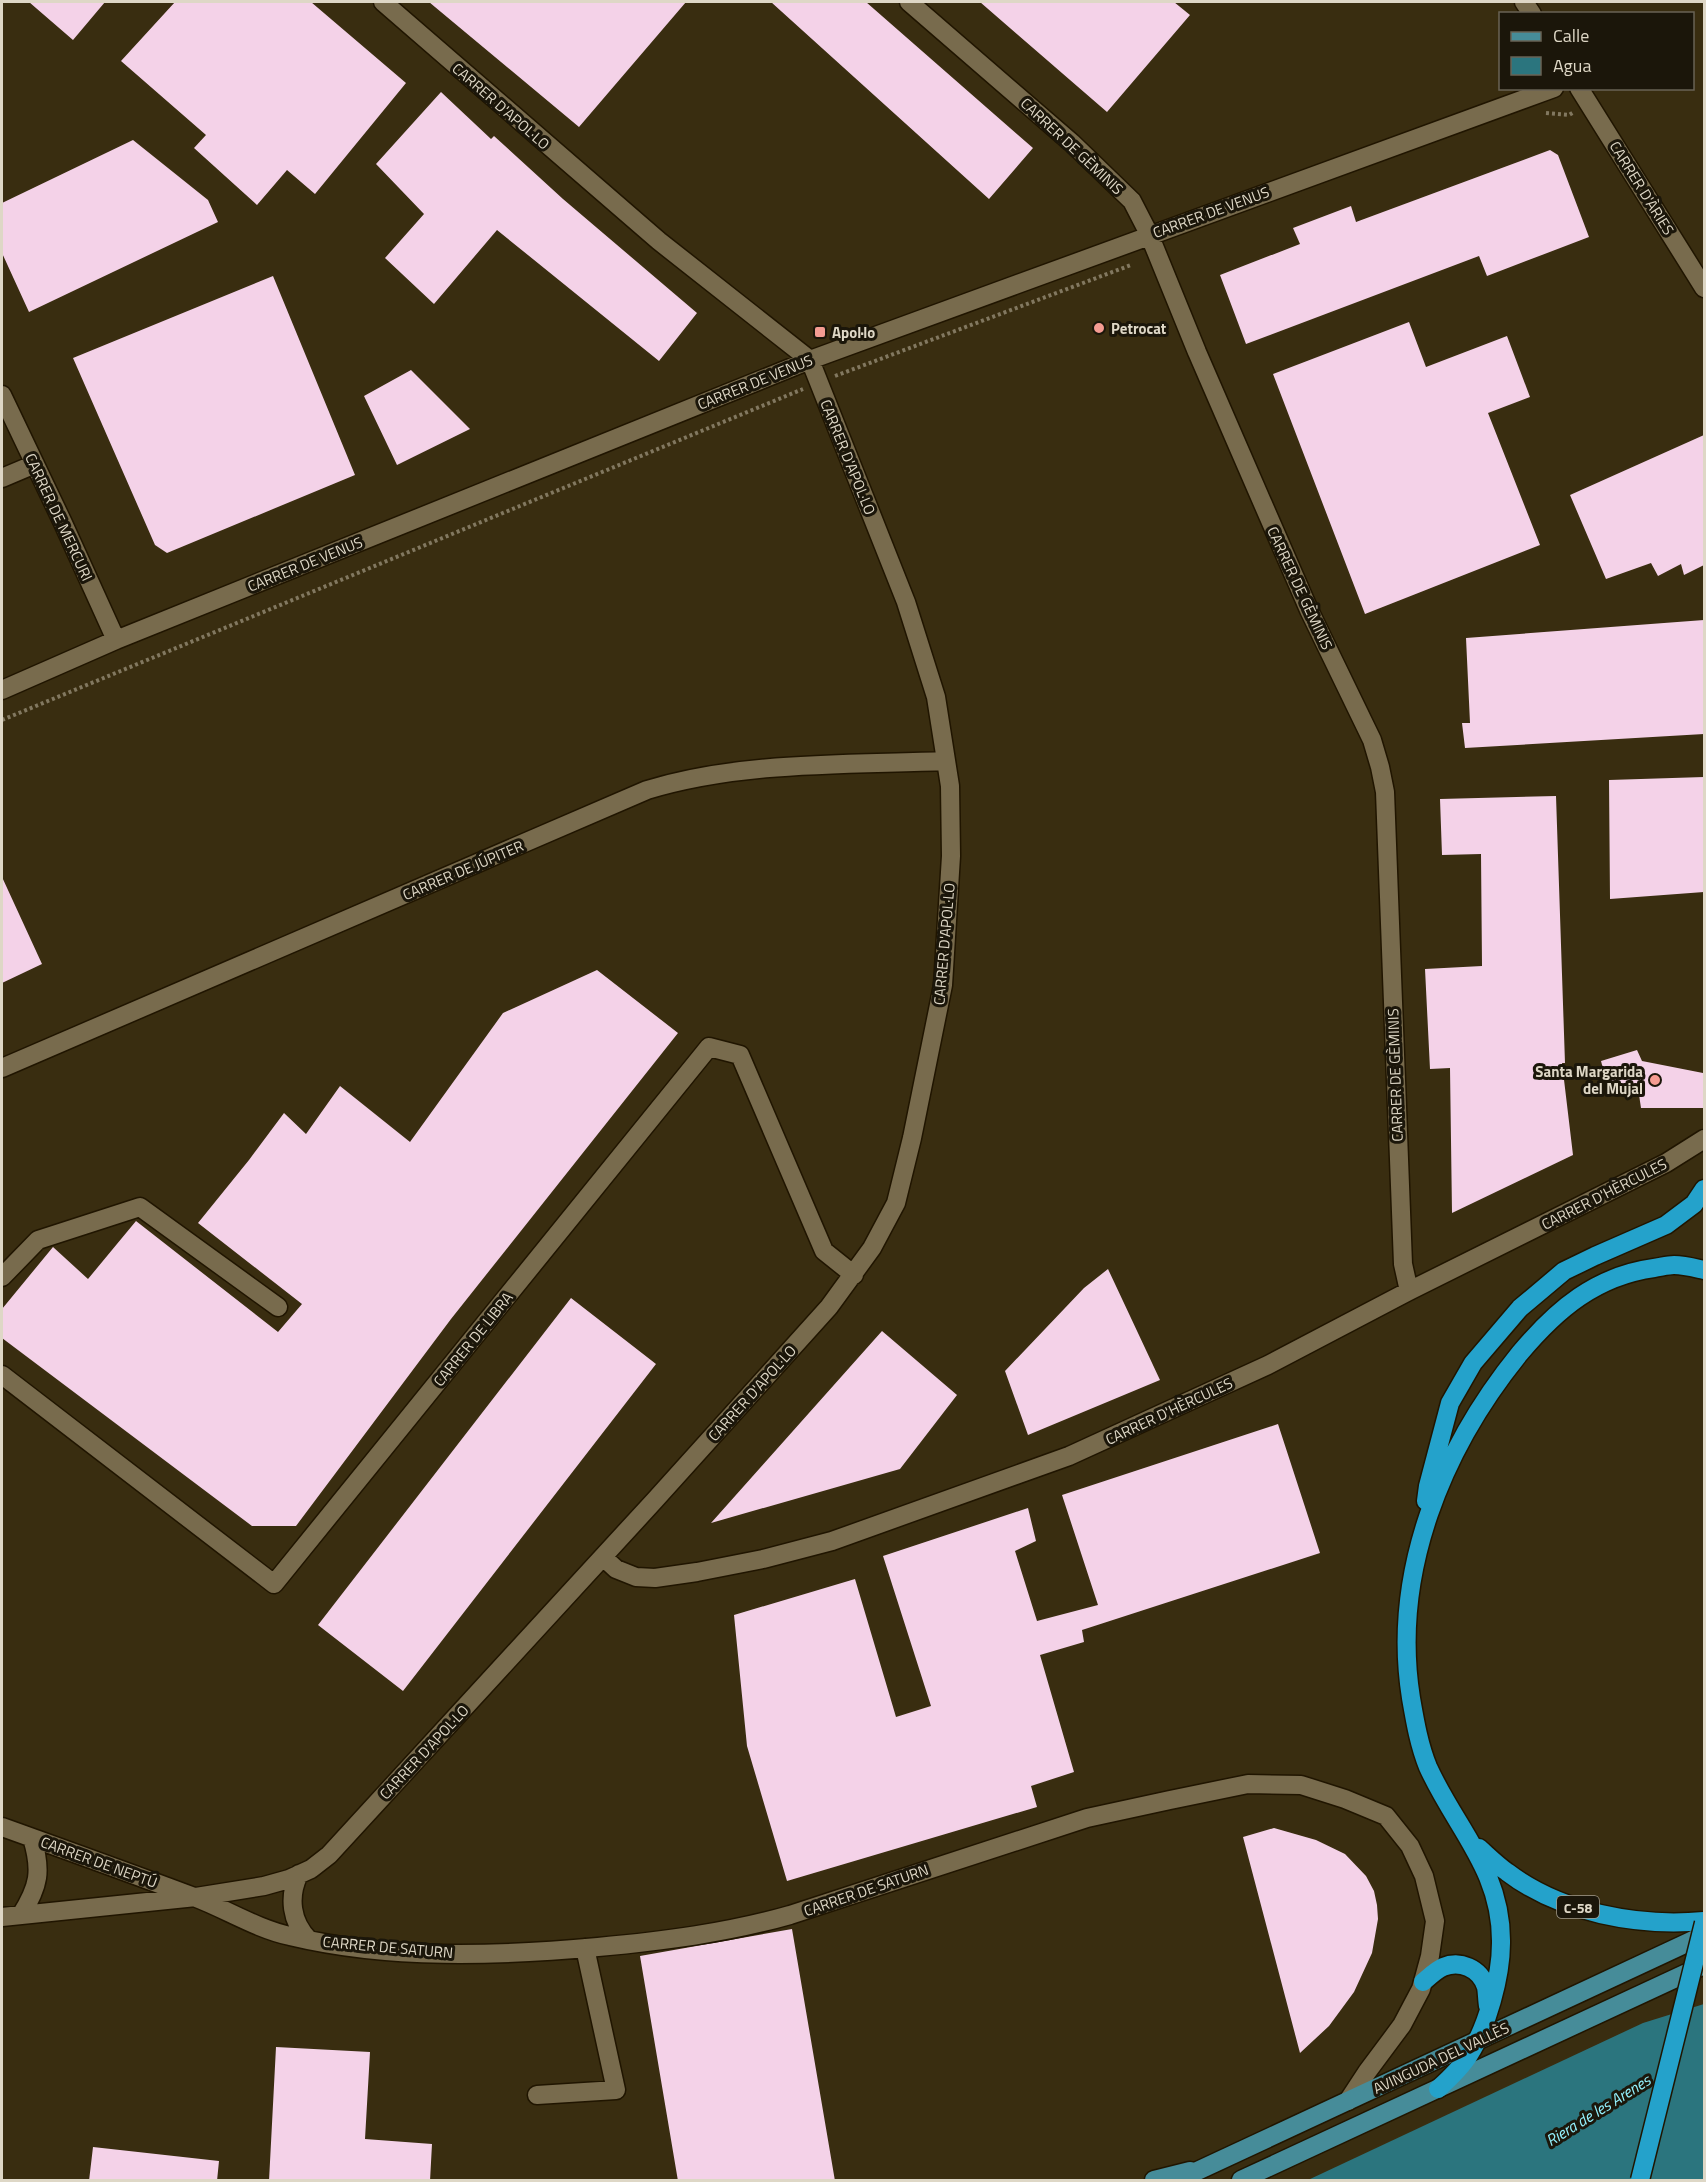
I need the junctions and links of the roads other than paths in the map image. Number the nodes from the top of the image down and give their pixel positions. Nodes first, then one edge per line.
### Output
1 (383, 2) edge
2 (909, 2) edge
3 (1548, 90) edge
4 (1580, 90) edge
5 (1149, 234) junction
6 (1704, 288) edge
7 (810, 360) junction
8 (2, 395) edge
9 (35, 464) junction
10 (2, 478) edge
11 (116, 640) junction
12 (2, 690) edge
13 (946, 761) junction
14 (2, 1068) edge
15 (1704, 1139) edge
16 (1704, 1189) edge
17 (1704, 1270) edge
18 (854, 1275) junction
19 (2, 1277) edge
20 (1409, 1291) junction
21 (278, 1307) dead end
22 (2, 1375) edge
23 (1422, 1529) junction
24 (603, 1557) junction
25 (2, 1827) edge
26 (32, 1838) junction
27 (1471, 1840) junction
28 (299, 1874) junction
29 (196, 1898) junction
30 (21, 1915) junction
31 (2, 1917) edge
32 (1704, 1922) edge
33 (1704, 1935) edge
34 (309, 1940) junction
35 (585, 1948) junction
36 (1704, 1965) edge
37 (1423, 1982) junction
38 (1489, 2008) junction
39 (1478, 2041) junction
40 (1438, 2089) junction
41 (537, 2095) dead end
42 (1348, 2101) junction
43 (1212, 2165) junction
44 (1154, 2181) edge
45 (1178, 2181) edge
46 (1241, 2181) edge
47 (1640, 2181) edge

1 - 7 street, CARRER D'APOL·LO
2 - 5 street, CARRER DE GÈMINIS
3 - 5 street, CARRER DE VENUS
4 - 6 street, CARRER D'ÀRIES
5 - 7 street, CARRER DE VENUS
5 - 20 street, CARRER DE GÈMINIS
7 - 11 street, CARRER DE VENUS
7 - 13 street, CARRER D'APOL·LO
8 - 9 street, CARRER DE MERCURI
9 - 10 street
9 - 11 street, CARRER DE MERCURI
11 - 12 street, CARRER DE VENUS
13 - 14 street, CARRER DE JÚPITER
13 - 18 street, CARRER D'APOL·LO
15 - 20 street, CARRER D'HÈRCULES
16 - 23 highway
17 - 23 highway
18 - 22 street, CARRER DE LIBRA
18 - 24 street, CARRER D'APOL·LO
19 - 21 street
20 - 24 street, CARRER D'HÈRCULES
23 - 27 highway
24 - 28 street, CARRER D'APOL·LO
25 - 26 street, CARRER DE NEPTÚ
26 - 29 street, CARRER DE NEPTÚ
26 - 30 street
27 - 32 highway, C-58
27 - 38 highway
28 - 29 street, CARRER D'APOL·LO
28 - 34 street
29 - 30 street, CARRER DE SATURN
29 - 34 street, CARRER DE SATURN
30 - 31 street, CARRER DE SATURN
32 - 47 highway, bridge
33 - 39 main road, AVINGUDA DEL VALLÈS
34 - 35 street, CARRER DE SATURN
35 - 37 street, CARRER DE SATURN
35 - 41 street
36 - 40 main road, AVINGUDA DEL VALLÈS
37 - 38 highway
37 - 42 street, CARRER DE SATURN
38 - 39 highway
39 - 40 highway
39 - 42 main road, AVINGUDA DEL VALLÈS
40 - 46 main road, AVINGUDA DEL VALLÈS
42 - 43 main road, AVINGUDA DEL VALLÈS
43 - 44 main road
43 - 45 main road, AVINGUDA DEL VALLÈS

